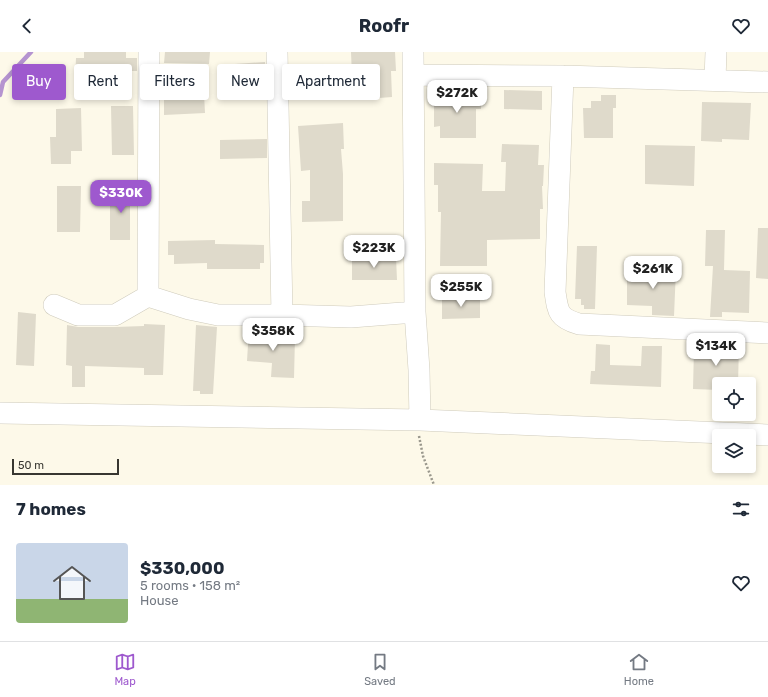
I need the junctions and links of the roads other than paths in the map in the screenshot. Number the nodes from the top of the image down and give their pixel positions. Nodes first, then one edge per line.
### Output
1 (148, 52) edge
2 (277, 52) edge
3 (413, 52) edge
4 (716, 52) edge
5 (414, 75) junction
6 (562, 76) junction
7 (715, 80) junction
8 (768, 82) edge
9 (148, 296) junction
10 (54, 305) dead end
11 (415, 312) junction
12 (282, 315) junction
13 (768, 333) edge
14 (0, 413) edge
15 (420, 420) junction
16 (768, 435) edge

1 - 9 street
2 - 12 street
3 - 5 street
4 - 7 street
5 - 6 street
5 - 11 street
6 - 7 street
6 - 13 street
7 - 8 street
9 - 10 street
9 - 12 street
11 - 12 street
11 - 15 street
14 - 15 street
15 - 16 street

